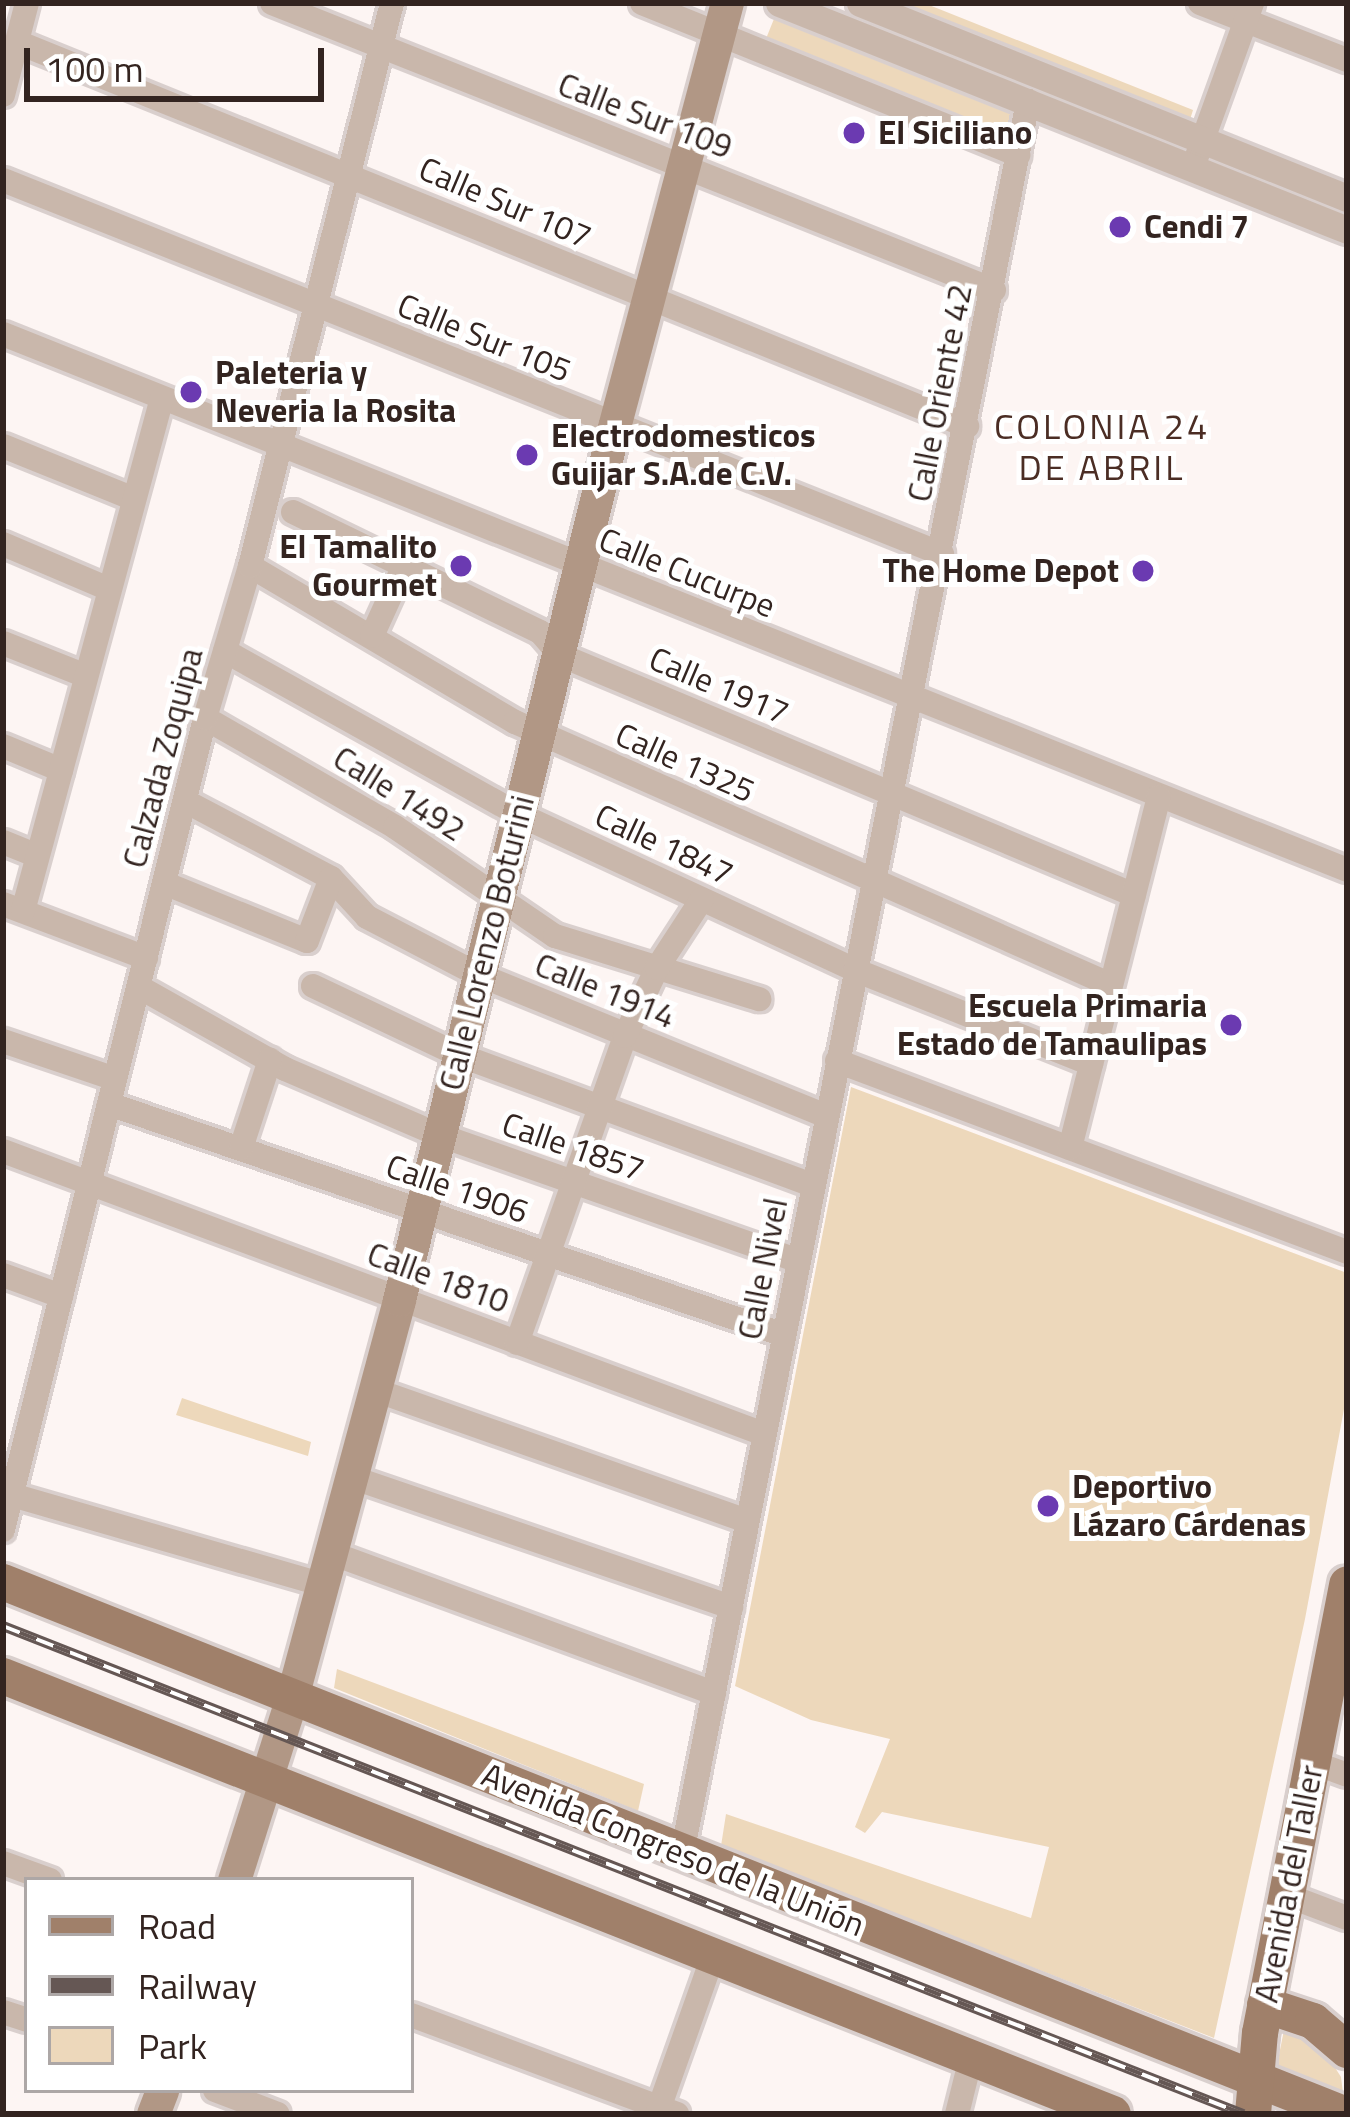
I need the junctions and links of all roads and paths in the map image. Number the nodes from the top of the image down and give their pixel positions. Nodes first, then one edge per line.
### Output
1 (27, 3) edge
2 (272, 3) edge
3 (392, 3) edge
4 (642, 3) edge
5 (779, 3) edge
6 (860, 3) edge
7 (1201, 3) edge
8 (1249, 12) edge
9 (722, 18) edge
10 (17, 42) junction
11 (381, 48) junction
12 (1347, 60) edge
13 (3, 94) edge
14 (1028, 101) junction
15 (1203, 139) junction
16 (1018, 155) junction
17 (684, 167) junction
18 (1192, 170) junction
19 (351, 175) junction
20 (3, 180) edge
21 (1347, 198) edge
22 (1347, 230) edge
23 (994, 290) junction
24 (650, 300) junction
25 (315, 305) junction
26 (3, 334) edge
27 (162, 398) junction
28 (967, 426) junction
29 (614, 427) junction
30 (278, 444) junction
31 (3, 446) edge
32 (132, 498) junction
33 (293, 512) dead end
34 (3, 544) edge
35 (942, 554) junction
36 (250, 566) junction
37 (582, 566) junction
38 (403, 568) junction
39 (109, 589) junction
40 (372, 636) junction
41 (3, 643) edge
42 (225, 651) junction
43 (560, 655) junction
44 (86, 676) junction
45 (911, 697) junction
46 (206, 718) junction
47 (539, 734) junction
48 (3, 746) edge
49 (61, 770) junction
50 (890, 793) junction
51 (1159, 797) junction
52 (185, 801) junction
53 (520, 815) junction
54 (3, 842) edge
55 (38, 856) junction
56 (1347, 870) edge
57 (331, 878) junction
58 (164, 883) junction
59 (872, 883) junction
60 (1134, 895) junction
61 (498, 896) junction
62 (702, 898) junction
63 (13, 907) edge
64 (146, 958) junction
65 (657, 968) junction
66 (855, 970) junction
67 (479, 975) junction
68 (313, 986) dead end
69 (1111, 986) junction
70 (139, 987) junction
71 (759, 999) dead end
72 (626, 1036) junction
73 (3, 1041) edge
74 (458, 1055) junction
75 (269, 1060) junction
76 (837, 1061) junction
77 (1091, 1064) junction
78 (112, 1092) junction
79 (599, 1108) junction
80 (826, 1116) junction
81 (439, 1135) junction
82 (241, 1148) junction
83 (1070, 1148) junction
84 (3, 1151) edge
85 (572, 1180) junction
86 (90, 1181) junction
87 (813, 1185) junction
88 (421, 1211) junction
89 (1347, 1252) edge
90 (545, 1254) junction
91 (798, 1261) junction
92 (3, 1275) edge
93 (62, 1296) junction
94 (399, 1300) junction
95 (784, 1335) junction
96 (518, 1343) junction
97 (375, 1390) junction
98 (764, 1434) junction
99 (14, 1438) edge
100 (351, 1477) junction
101 (12, 1496) junction
102 (747, 1521) junction
103 (3, 1530) edge
104 (326, 1568) junction
105 (3, 1582) edge
106 (1347, 1584) edge
107 (730, 1607) junction
108 (1343, 1630) edge
109 (3, 1676) edge
110 (714, 1693) junction
111 (292, 1697) junction
112 (1312, 1762) junction
113 (1347, 1775) edge
114 (267, 1784) junction
115 (682, 1855) junction
116 (3, 1863) edge
117 (42, 1877) edge
118 (235, 1877) edge
119 (1286, 1895) junction
120 (1347, 1918) edge
121 (713, 1956) junction
122 (1265, 2005) junction
123 (414, 2016) edge
124 (1347, 2050) edge
125 (971, 2058) junction
126 (223, 2093) edge
127 (1253, 2097) edge
128 (664, 2112) edge
129 (278, 2114) edge
130 (957, 2114) edge
131 (1113, 2114) edge
132 (1344, 2114) edge

1 - 10 street
2 - 11 street, Calle Sur 109
3 - 11 street, Calzada Zoquipa
4 - 9 street
5 - 14 street
6 - 15 street
7 - 8 street
8 - 12 street
8 - 15 street
9 - 16 street
9 - 17 main road, Calle Lorenzo Boturini
10 - 13 street
10 - 19 street, Calle Sur 107
11 - 17 street, Calle Sur 109
11 - 19 street, Calzada Zoquipa
14 - 16 street, Calle Oriente 42
14 - 18 street
15 - 18 street
15 - 21 street
16 - 23 street, Calle Oriente 42
17 - 23 street, Calle Sur 109
17 - 24 main road, Calle Lorenzo Boturini
18 - 22 street
19 - 24 street, Calle Sur 107
19 - 25 street, Calzada Zoquipa
20 - 25 street, Calle Sur 105
23 - 28 street, Calle Oriente 42
24 - 28 street, Calle Sur 107
24 - 29 main road, Calle Lorenzo Boturini
25 - 29 street, Calle Sur 105
25 - 30 street, Calzada Zoquipa
26 - 27 street, Calle Cucurpe
27 - 30 street, Calle Cucurpe
27 - 32 street
28 - 35 street, Calle Oriente 42
29 - 35 street, Calle Sur 105
29 - 37 main road, Calle Lorenzo Boturini
30 - 36 street, Calzada Zoquipa
30 - 37 street, Calle Cucurpe
31 - 32 street
32 - 39 street
33 - 38 street, Calle 1917
34 - 39 street
35 - 45 street, Calle Oriente 42
36 - 40 street, Calle 1325
36 - 42 street, Calzada Zoquipa
37 - 43 main road, Calle Lorenzo Boturini
37 - 45 street, Calle Cucurpe
38 - 40 street
38 - 43 street, Calle 1917
39 - 44 street
40 - 47 street, Calle 1325
41 - 44 street
42 - 46 street, Calzada Zoquipa
42 - 53 street, Calle 1847
43 - 47 main road, Calle Lorenzo Boturini
43 - 50 street, Calle 1917
44 - 49 street
45 - 50 street, Calle Nivel
45 - 51 street, Calle Cucurpe
46 - 52 street, Calzada Zoquipa
46 - 61 street, Calle 1492
47 - 53 main road, Calle Lorenzo Boturini
47 - 59 street, Calle 1325
48 - 49 street
49 - 55 street
50 - 59 street, Calle Nivel
50 - 60 street, Calle 1917
51 - 56 street, Calle Cucurpe
51 - 60 street
52 - 57 street, Calle 1914
52 - 58 street, Calzada Zoquipa
53 - 61 main road, Calle Lorenzo Boturini
53 - 62 street, Calle 1847
54 - 55 street
55 - 63 street
57 - 58 street
57 - 67 street, Calle 1914
58 - 64 street, Calzada Zoquipa
59 - 66 street, Calle Nivel
59 - 69 street, Calle 1325
60 - 69 street
61 - 65 street, Calle 1492
61 - 67 main road, Calle Lorenzo Boturini
62 - 65 street
62 - 66 street, Calle 1847
63 - 64 street
64 - 70 street, Calzada Zoquipa
65 - 71 street, Calle 1492
65 - 72 street
66 - 76 street, Calle Nivel
66 - 77 street, Calle 1847
67 - 72 street, Calle 1914
67 - 74 main road, Calle Lorenzo Boturini
68 - 74 street
69 - 77 street
70 - 75 street, Calle 1857
70 - 78 street, Calzada Zoquipa
72 - 79 street
72 - 80 street, Calle 1914
73 - 78 street, Calle 1906
74 - 79 street
74 - 81 main road, Calle Lorenzo Boturini
75 - 81 street, Calle 1857
75 - 82 street
76 - 80 street, Calle Nivel
76 - 83 street
77 - 83 street
78 - 82 street, Calle 1906
78 - 86 street, Calzada Zoquipa
79 - 85 street
79 - 87 street
80 - 87 street, Calle Nivel
81 - 85 street, Calle 1857
81 - 88 main road, Calle Lorenzo Boturini
82 - 88 street, Calle 1906
83 - 89 street
84 - 86 street, Calle 1810
85 - 90 street
85 - 91 street, Calle 1857
86 - 93 street, Calzada Zoquipa
86 - 94 street, Calle 1810
87 - 91 street, Calle Nivel
88 - 90 street, Calle 1906
88 - 94 main road, Calle Lorenzo Boturini
90 - 95 street, Calle 1906
90 - 96 street
91 - 95 street, Calle Nivel
92 - 93 street
93 - 99 street, Calzada Zoquipa
94 - 96 street, Calle 1810
94 - 97 main road, Calle Lorenzo Boturini
95 - 98 street, Calle Nivel
96 - 98 street, Calle 1810
97 - 100 main road, Calle Lorenzo Boturini
97 - 102 street
98 - 102 street, Calle Nivel
99 - 101 street, Calzada Zoquipa
100 - 104 main road, Calle Lorenzo Boturini
100 - 107 street
101 - 103 street, Calzada Zoquipa
101 - 104 street
102 - 107 street, Calle Nivel
104 - 110 street
104 - 111 main road, Calle Lorenzo Boturini
105 - 111 main road, Avenida Congreso de la Unión
106 - 108 main road, Avenida del Taller
107 - 110 street, Calle Nivel
108 - 112 main road, Avenida del Taller
109 - 114 main road
110 - 115 street, Calle Nivel
111 - 114 main road, Calle Lorenzo Boturini
111 - 115 main road, Avenida Congreso de la Unión
112 - 113 street
112 - 119 main road, Avenida del Taller
114 - 118 main road, Calle Lorenzo Boturini
114 - 121 main road
115 - 127 main road, Avenida Congreso de la Unión
116 - 117 street
119 - 120 street
119 - 122 main road, Avenida del Taller
121 - 125 main road
121 - 128 street
122 - 124 main road
122 - 127 main road, Avenida del Taller
123 - 128 street
125 - 130 street
125 - 131 main road
126 - 129 street
127 - 132 main road, Avenida Congreso de la Unión

